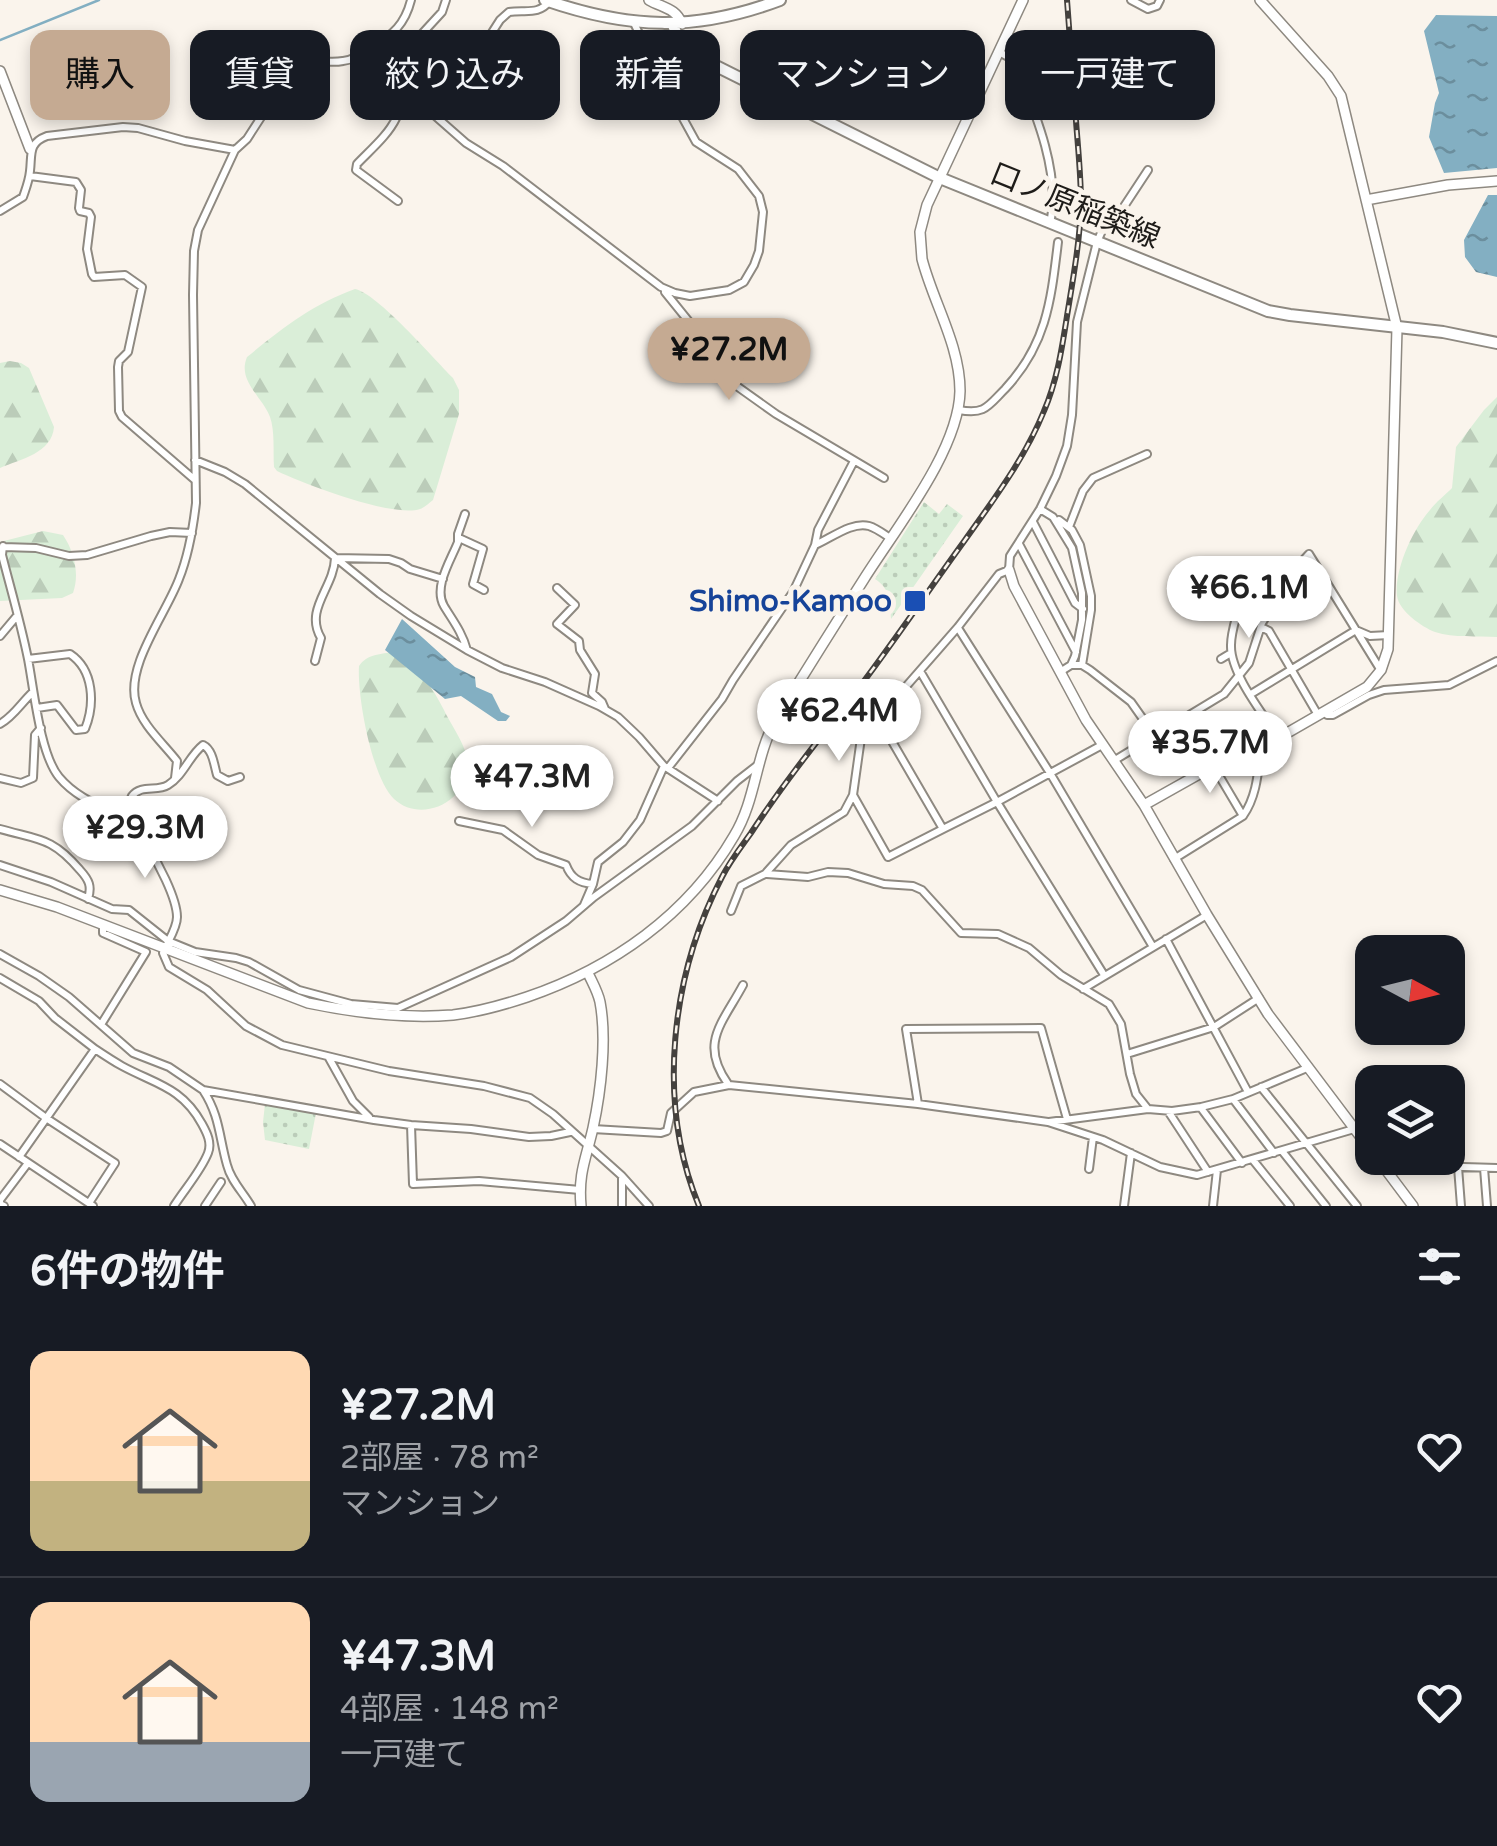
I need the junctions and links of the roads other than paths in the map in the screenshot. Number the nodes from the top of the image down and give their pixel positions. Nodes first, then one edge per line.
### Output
1 (411, 0) edge
2 (446, 0) edge
3 (548, 0) edge
4 (649, 0) edge
5 (780, 0) edge
6 (1023, 0) edge
7 (1131, 0) edge
8 (1160, 0) edge
9 (1260, 0) edge
10 (634, 23) junction
11 (677, 24) junction
12 (425, 30) edge
13 (494, 30) edge
14 (999, 52) junction
15 (0, 71) edge
16 (395, 120) edge
17 (440, 120) edge
18 (30, 150) junction
19 (235, 150) junction
20 (1148, 170) dead end
21 (30, 176) junction
22 (938, 177) junction
23 (1497, 182) edge
24 (1366, 200) junction
25 (398, 201) dead end
26 (0, 211) edge
27 (1050, 223) junction
28 (1058, 242) dead end
29 (1097, 242) junction
30 (662, 287) junction
31 (1397, 328) junction
32 (1497, 343) edge
33 (959, 410) junction
34 (1147, 454) dead end
35 (195, 460) junction
36 (854, 460) junction
37 (884, 478) dead end
38 (196, 481) junction
39 (1040, 509) junction
40 (465, 514) dead end
41 (1053, 517) junction
42 (1032, 521) junction
43 (1069, 527) junction
44 (192, 533) junction
45 (458, 538) junction
46 (890, 538) junction
47 (1019, 542) junction
48 (815, 545) junction
49 (1, 551) edge
50 (336, 558) junction
51 (1009, 570) junction
52 (443, 579) junction
53 (557, 588) dead end
54 (484, 590) dead end
55 (1239, 606) dead end
56 (1083, 610) junction
57 (17, 616) junction
58 (1261, 626) junction
59 (958, 627) junction
60 (1356, 630) junction
61 (1389, 634) junction
62 (0, 636) edge
63 (467, 650) junction
64 (1076, 652) junction
65 (1231, 653) junction
66 (28, 659) junction
67 (1221, 659) dead end
68 (315, 661) dead end
69 (1497, 661) edge
70 (1071, 664) junction
71 (1082, 665) junction
72 (1292, 670) junction
73 (1381, 670) junction
74 (920, 671) junction
75 (1060, 672) junction
76 (1240, 677) junction
77 (33, 692) junction
78 (1251, 694) junction
79 (37, 708) junction
80 (605, 709) junction
81 (1320, 713) junction
82 (1186, 718) junction
83 (879, 719) junction
84 (0, 724) edge
85 (42, 728) junction
86 (1278, 737) junction
87 (1151, 739) junction
88 (1102, 745) junction
89 (1261, 748) junction
90 (1114, 760) junction
91 (759, 764) junction
92 (1213, 766) junction
93 (666, 767) junction
94 (1050, 773) junction
95 (240, 777) dead end
96 (0, 778) edge
97 (175, 778) junction
98 (853, 795) junction
99 (718, 801) junction
100 (997, 802) junction
101 (1144, 805) junction
102 (1243, 816) junction
103 (459, 821) dead end
104 (132, 822) junction
105 (0, 829) edge
106 (943, 829) junction
107 (1174, 859) junction
108 (0, 866) edge
109 (766, 874) junction
110 (593, 884) junction
111 (0, 890) edge
112 (88, 900) junction
113 (584, 906) junction
114 (731, 911) dead end
115 (1207, 915) junction
116 (103, 924) junction
117 (1166, 939) junction
118 (167, 944) junction
119 (1153, 946) junction
120 (0, 954) edge
121 (588, 973) junction
122 (1104, 975) junction
123 (0, 978) edge
124 (743, 985) dead end
125 (1084, 990) junction
126 (1258, 998) junction
127 (102, 1023) junction
128 (1214, 1027) junction
129 (96, 1049) junction
130 (1127, 1054) junction
131 (328, 1057) junction
132 (1307, 1068) junction
133 (0, 1084) edge
134 (729, 1085) junction
135 (1262, 1087) junction
136 (203, 1090) junction
137 (1248, 1092) junction
138 (1233, 1099) junction
139 (918, 1104) junction
140 (1201, 1108) junction
141 (1148, 1109) junction
142 (1168, 1111) junction
143 (46, 1118) junction
144 (1067, 1119) junction
145 (374, 1120) junction
146 (1048, 1122) junction
147 (412, 1125) junction
148 (593, 1129) junction
149 (1354, 1130) joint
150 (571, 1132) junction
151 (1093, 1137) junction
152 (0, 1144) edge
153 (1306, 1144) junction
154 (588, 1146) junction
155 (1278, 1152) junction
156 (1131, 1153) junction
157 (19, 1157) junction
158 (1253, 1160) junction
159 (28, 1163) junction
160 (1242, 1163) junction
161 (1465, 1167) edge
162 (1484, 1168) junction
163 (1497, 1168) edge
164 (1089, 1170) dead end
165 (1212, 1171) junction
166 (1389, 1175) edge
167 (1459, 1175) edge
168 (622, 1176) junction
169 (221, 1182) dead end
170 (580, 1190) junction
171 (91, 1204) edge
172 (1410, 1205) edge
173 (4, 1206) edge
174 (174, 1206) edge
175 (205, 1206) edge
176 (251, 1206) edge
177 (581, 1206) edge
178 (622, 1206) edge
179 (649, 1206) edge
180 (1124, 1206) edge
181 (1213, 1206) edge
182 (1290, 1206) edge
183 (1326, 1206) edge
184 (1357, 1206) edge
185 (1461, 1206) edge
186 (1487, 1206) edge

1 - 19 street
2 - 12 street
3 - 10 main road
3 - 13 street
4 - 11 street
5 - 11 main road
6 - 14 street
7 - 8 street
9 - 24 street
10 - 11 main road
10 - 30 street
11 - 22 main road, 口ノ原稲築線
14 - 22 street
14 - 27 street
15 - 18 street
16 - 25 street
17 - 30 street
18 - 19 street
18 - 21 street
19 - 35 street
20 - 29 street
21 - 26 street
21 - 38 street
22 - 27 main road, 口ノ原稲築線
22 - 33 street
23 - 24 street
24 - 31 street
27 - 29 main road, 口ノ原稲築線
28 - 33 street
29 - 31 main road, 口ノ原稲築線
29 - 39 street
30 - 36 street
31 - 32 main road, 口ノ原稲築線
31 - 61 street
33 - 46 street
34 - 43 street
35 - 38 street
35 - 50 street
36 - 37 street
36 - 48 street
38 - 44 street
39 - 41 street
39 - 42 street
40 - 45 street
41 - 43 street
41 - 56 street
42 - 47 street
42 - 56 street
43 - 71 street
44 - 49 street
44 - 97 street
45 - 52 street
45 - 54 street
46 - 48 street
46 - 91 street
47 - 51 street
47 - 64 street
48 - 93 street
49 - 57 street
50 - 52 street
50 - 63 street
50 - 68 street
51 - 59 street
51 - 75 street
52 - 63 street
53 - 80 street
55 - 65 street
56 - 64 street
57 - 62 street
57 - 66 street
58 - 60 street
58 - 72 street
58 - 76 street
59 - 74 street
59 - 94 street
60 - 61 street
60 - 72 street
60 - 73 street
61 - 73 street
63 - 80 street
64 - 70 street
65 - 67 street
65 - 76 street
66 - 77 street
66 - 79 street
69 - 81 street
70 - 71 street
70 - 75 street
71 - 87 street
72 - 78 street
72 - 81 street
73 - 81 street
74 - 83 street
74 - 100 street
75 - 88 street
76 - 78 street
76 - 82 street
77 - 79 street
77 - 84 street
78 - 86 street
79 - 85 street
80 - 93 street
81 - 86 street
82 - 87 street
82 - 92 street
83 - 98 street
83 - 106 street
85 - 96 street
85 - 104 street
86 - 89 street
87 - 90 street
88 - 90 street
88 - 94 street
89 - 92 street
89 - 102 street
90 - 101 street
91 - 99 street
91 - 121 street
92 - 101 street
92 - 102 street
93 - 99 street
93 - 110 street
94 - 100 street
94 - 119 street
95 - 97 street
97 - 104 street
98 - 106 street
98 - 109 street
99 - 113 street
100 - 106 street
100 - 122 street
101 - 107 street
102 - 107 street
103 - 110 street
104 - 118 street
105 - 112 street
107 - 115 street
108 - 112 street
109 - 114 street
109 - 125 street
110 - 113 street
111 - 116 street
112 - 118 street
113 - 118 street
115 - 117 street
115 - 126 street
116 - 118 street
116 - 127 street
117 - 119 street
117 - 128 street
118 - 121 street
118 - 131 street
119 - 122 street
120 - 127 street
121 - 148 street
122 - 125 street
123 - 129 street
124 - 134 street
125 - 130 street
126 - 128 street
126 - 132 street
127 - 136 street
128 - 130 street
128 - 137 street
129 - 143 street
129 - 174 street
130 - 141 street
131 - 145 street
131 - 150 street
132 - 135 street
132 - 149 street
133 - 143 street
134 - 139 street
134 - 148 street
135 - 137 street
135 - 153 street
136 - 145 street
136 - 176 street
137 - 138 street
138 - 140 street
138 - 155 street
139 - 144 street
139 - 146 street
140 - 142 street
140 - 160 street
141 - 142 street
141 - 144 street
142 - 165 street
143 - 157 street
143 - 171 street
144 - 146 street
145 - 147 street
146 - 151 street
147 - 150 street
147 - 170 street
148 - 154 street
149 - 153 street
150 - 154 street
151 - 156 street
151 - 164 street
152 - 157 street
153 - 155 street
153 - 184 street
154 - 168 street
154 - 170 street
155 - 158 street
155 - 183 street
156 - 165 street
156 - 180 street
157 - 159 street
158 - 160 street
158 - 182 street
159 - 171 street
159 - 173 street
160 - 165 street
161 - 162 street
162 - 163 street
162 - 186 street
165 - 181 street
166 - 172 street
167 - 185 street
168 - 178 street
168 - 179 street
169 - 175 street
170 - 177 street

